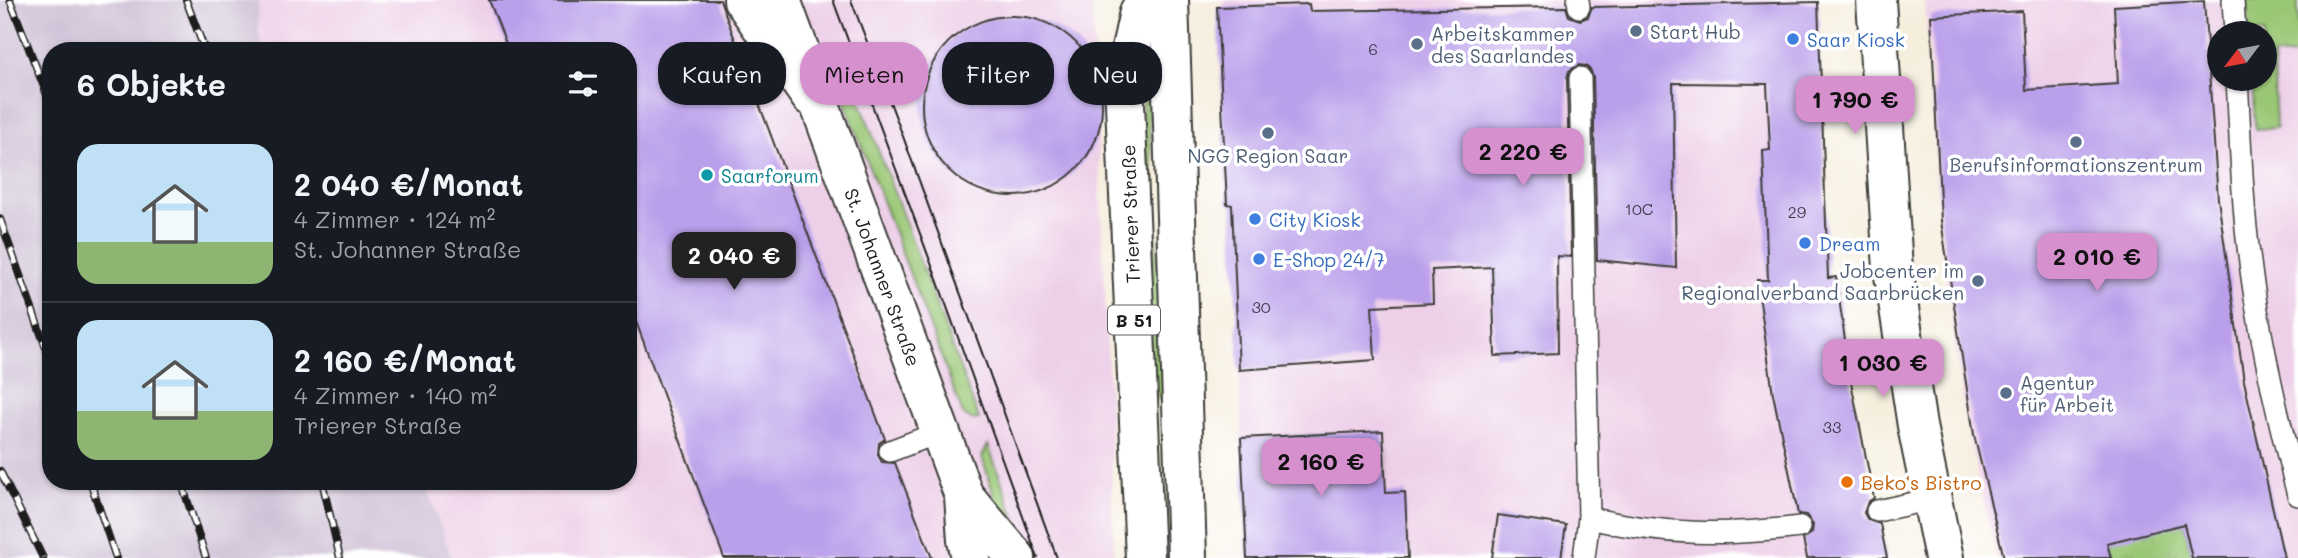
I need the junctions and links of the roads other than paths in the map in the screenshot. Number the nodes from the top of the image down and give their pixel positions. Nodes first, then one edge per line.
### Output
1 (743, 0) edge
2 (781, 0) edge
3 (1148, 0) edge
4 (1169, 0) edge
5 (1876, 0) edge
6 (2233, 0) edge
7 (2234, 21) edge
8 (1580, 78) dead end
9 (2238, 91) edge
10 (825, 118) junction
11 (940, 432) junction
12 (890, 451) dead end
13 (2298, 495) edge
14 (964, 496) junction
15 (1932, 499) junction
16 (1877, 511) dead end
17 (1589, 518) junction
18 (1800, 527) dead end
19 (971, 558) edge
20 (995, 558) edge
21 (1016, 558) edge
22 (1146, 558) edge
23 (1187, 558) edge
24 (1584, 558) edge
25 (1944, 558) edge

1 - 10 main road
2 - 10 main road, St. Johanner Straße
3 - 22 main road, Trierer Straße / B 51
4 - 23 main road, B 51
5 - 15 main road
6 - 7 lane
8 - 17 lane
9 - 13 lane
10 - 11 main road, St. Johanner Straße
11 - 12 lane
11 - 14 main road, St. Johanner Straße
14 - 19 main road, St. Johanner Straße
14 - 20 main road
14 - 21 main road
15 - 16 lane
15 - 25 main road
17 - 18 lane
17 - 24 lane

